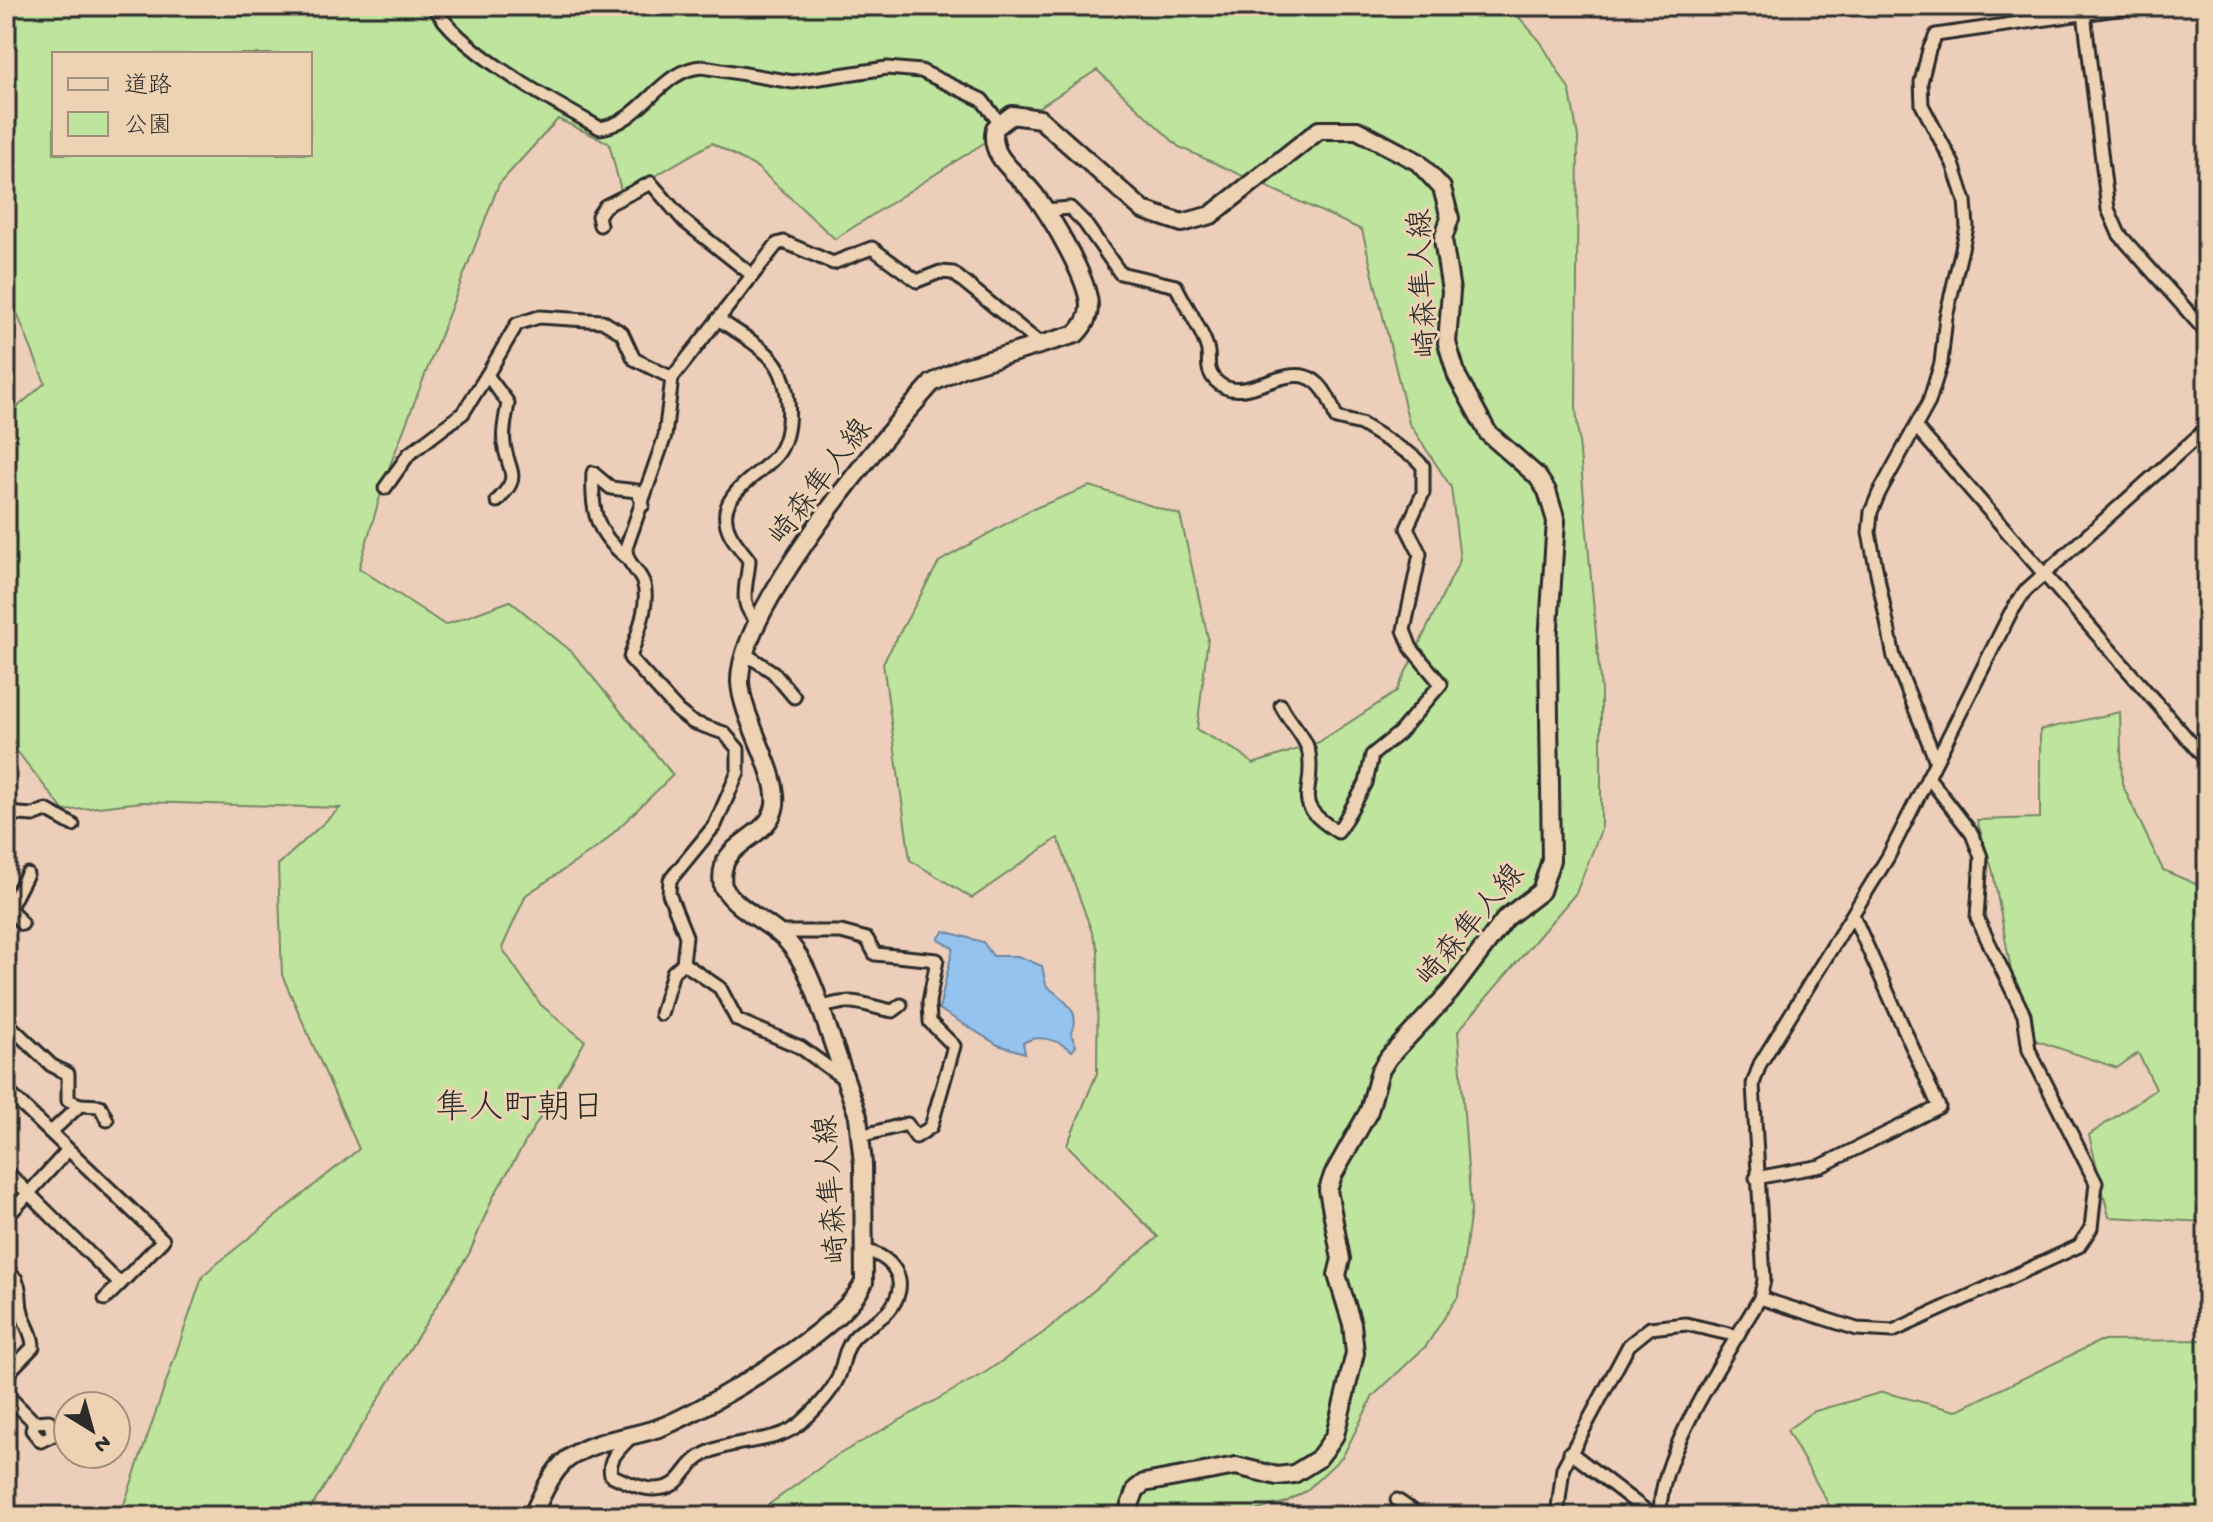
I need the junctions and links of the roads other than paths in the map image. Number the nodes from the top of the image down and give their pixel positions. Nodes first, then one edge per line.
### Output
1 (434, 6) edge
2 (2138, 6) edge
3 (2084, 13) junction
4 (999, 122) junction
5 (1045, 210) junction
6 (600, 225) dead end
7 (752, 275) junction
8 (718, 319) junction
9 (2207, 333) edge
10 (1043, 346) junction
11 (487, 375) junction
12 (672, 378) junction
13 (1916, 427) junction
14 (2207, 428) edge
15 (385, 488) dead end
16 (497, 501) dead end
17 (643, 505) junction
18 (626, 557) junction
19 (2043, 572) junction
20 (759, 622) junction
21 (744, 653) junction
22 (794, 697) dead end
23 (1281, 705) dead end
24 (1936, 761) junction
25 (2207, 761) edge
26 (1928, 777) junction
27 (6, 813) edge
28 (73, 825) dead end
29 (27, 874) dead end
30 (8, 905) edge
31 (1853, 915) junction
32 (22, 924) dead end
33 (777, 932) junction
34 (683, 963) junction
35 (901, 1005) dead end
36 (820, 1008) junction
37 (661, 1014) dead end
38 (6, 1022) edge
39 (843, 1078) junction
40 (6, 1090) edge
41 (80, 1105) junction
42 (107, 1120) dead end
43 (51, 1132) junction
44 (860, 1136) junction
45 (68, 1150) junction
46 (6, 1171) edge
47 (1756, 1178) junction
48 (28, 1193) junction
49 (6, 1218) edge
50 (864, 1250) junction
51 (6, 1267) edge
52 (16, 1279) junction
53 (120, 1284) junction
54 (6, 1289) edge
55 (1760, 1298) junction
56 (105, 1299) dead end
57 (1738, 1336) junction
58 (6, 1375) edge
59 (6, 1394) edge
60 (34, 1422) dead end
61 (632, 1436) junction
62 (1570, 1452) junction
63 (1397, 1500) dead end
64 (532, 1516) edge
65 (1126, 1516) edge
66 (1420, 1516) edge
67 (1557, 1516) edge
68 (1653, 1516) edge
69 (1661, 1516) edge

1 - 4 street
2 - 3 street
3 - 9 street
3 - 13 street
4 - 5 main road, 崎森隼人線
4 - 65 main road, 崎森隼人線
5 - 10 main road, 崎森隼人線
5 - 23 street
6 - 7 street
7 - 8 street
7 - 10 street
8 - 12 street
8 - 20 street
10 - 20 main road, 崎森隼人線
11 - 12 street
11 - 15 street
11 - 16 street
12 - 17 street
13 - 19 street
13 - 24 street
14 - 19 street
17 - 18 street
17 - 18 street
18 - 34 street
19 - 24 street
19 - 25 street
20 - 21 main road, 崎森隼人線
21 - 22 street
21 - 33 main road, 崎森隼人線
24 - 26 street
26 - 31 street
26 - 55 street
27 - 28 street
29 - 30 street
30 - 32 street
31 - 47 street
31 - 47 street
33 - 36 main road, 崎森隼人線
33 - 44 street
34 - 37 street
34 - 39 street
35 - 36 street
36 - 39 main road, 崎森隼人線
38 - 41 street
39 - 44 main road, 崎森隼人線
40 - 43 street
41 - 42 street
41 - 43 street
43 - 45 street
44 - 50 main road, 崎森隼人線
45 - 48 street
45 - 53 street
46 - 48 street
47 - 55 street
48 - 49 street
48 - 53 street
50 - 61 main road, 崎森隼人線
50 - 61 street
51 - 52 street
52 - 54 street
52 - 58 street
53 - 56 street
55 - 57 street
57 - 62 street
57 - 69 street
59 - 60 street
61 - 64 main road, 崎森隼人線
62 - 67 street
62 - 68 street
63 - 66 street

